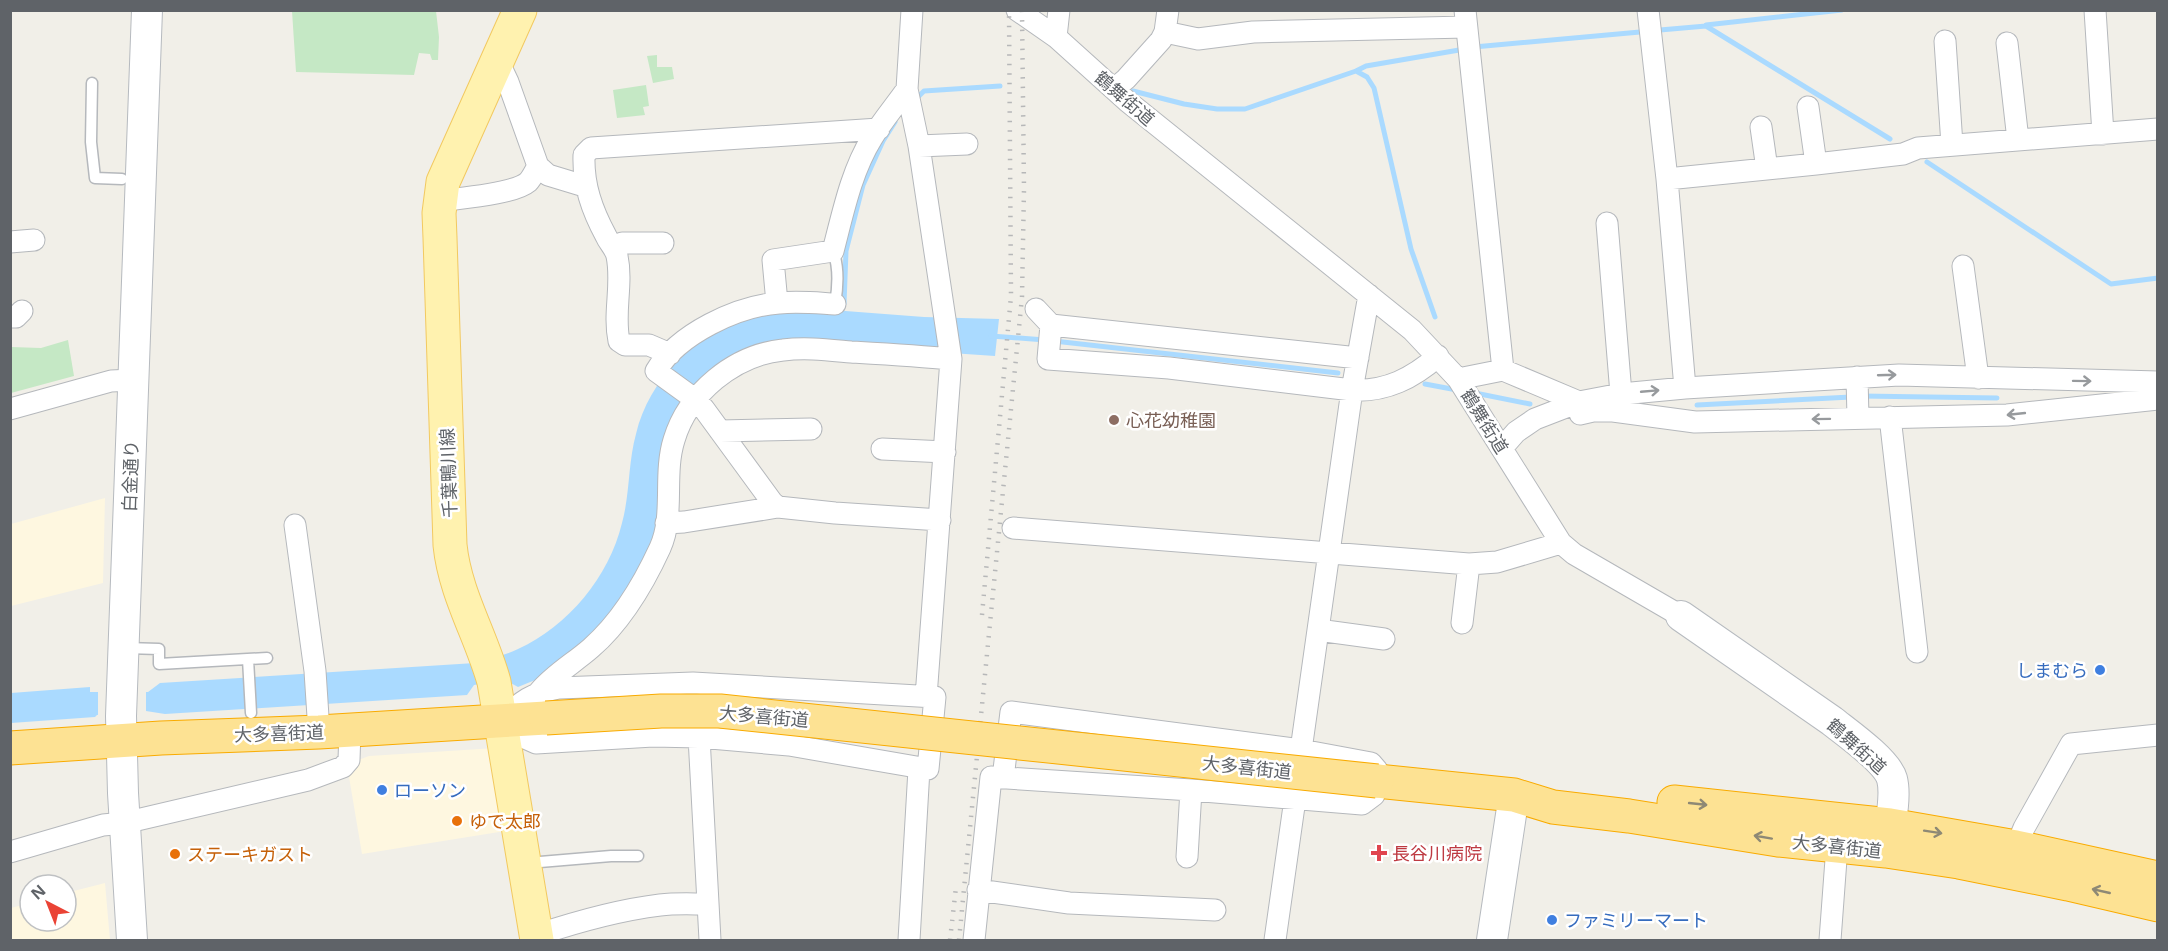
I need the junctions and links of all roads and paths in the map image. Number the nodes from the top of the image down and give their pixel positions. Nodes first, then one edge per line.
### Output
1 (147, 10) edge
2 (520, 10) edge
3 (912, 10) edge
4 (1017, 10) edge
5 (1059, 10) edge
6 (1648, 10) edge
7 (2095, 10) edge
8 (1166, 21) edge
9 (1467, 33) edge
10 (1056, 37) junction
11 (1945, 41) dead end
12 (2007, 43) dead end
13 (498, 61) junction
14 (92, 83) dead end
15 (1114, 89) junction
16 (909, 99) junction
17 (1808, 107) dead end
18 (1761, 127) dead end
19 (879, 129) junction
20 (2157, 129) edge
21 (2103, 134) junction
22 (2018, 140) junction
23 (968, 144) dead end
24 (1952, 145) junction
25 (919, 146) junction
26 (1816, 164) junction
27 (538, 166) junction
28 (1767, 169) junction
29 (1667, 178) junction
30 (122, 179) dead end
31 (585, 184) junction
32 (440, 201) junction
33 (1607, 223) dead end
34 (34, 240) dead end
35 (10, 242) edge
36 (663, 243) dead end
37 (614, 248) junction
38 (833, 251) junction
39 (1963, 266) dead end
40 (1369, 295) junction
41 (777, 303) junction
42 (835, 303) joint
43 (1036, 309) dead end
44 (1051, 325) junction
45 (1171, 338) junction
46 (670, 354) junction
47 (1438, 356) junction
48 (951, 357) junction
49 (1358, 357) junction
50 (1169, 368) junction
51 (1503, 370) junction
52 (1857, 377) junction
53 (1978, 378) junction
54 (1458, 379) junction
55 (133, 380) junction
56 (2157, 382) edge
57 (1685, 388) junction
58 (1352, 390) junction
59 (1621, 394) junction
60 (2157, 399) edge
61 (696, 400) junction
62 (1579, 402) junction
63 (10, 409) edge
64 (1890, 417) junction
65 (1858, 418) junction
66 (811, 429) dead end
67 (720, 431) junction
68 (1503, 448) junction
69 (882, 449) dead end
70 (945, 452) junction
71 (778, 507) junction
72 (940, 520) junction
73 (666, 523) junction
74 (295, 525) dead end
75 (1013, 528) dead end
76 (1561, 543) junction
77 (1328, 554) junction
78 (1469, 564) junction
79 (1681, 616) joint
80 (1462, 623) dead end
81 (1318, 630) junction
82 (1384, 639) dead end
83 (123, 648) junction
84 (1917, 652) dead end
85 (267, 658) dead end
86 (248, 659) junction
87 (926, 697) junction
88 (543, 705) junction
89 (250, 712) dead end
90 (121, 716) junction
91 (502, 720) junction
92 (329, 723) junction
93 (2157, 735) edge
94 (699, 737) junction
95 (10, 748) edge
96 (1301, 750) junction
97 (919, 769) junction
98 (1004, 778) junction
99 (1377, 781) junction
100 (1191, 790) junction
101 (1514, 795) junction
102 (1295, 799) junction
103 (124, 823) junction
104 (1888, 838) junction
105 (1837, 846) junction
106 (2016, 847) junction
107 (10, 852) edge
108 (638, 856) dead end
109 (1187, 857) dead end
110 (526, 864) junction
111 (2157, 878) edge
112 (978, 890) junction
113 (707, 904) junction
114 (2157, 905) edge
115 (1215, 910) dead end
116 (537, 938) edge
117 (132, 940) edge
118 (711, 940) edge
119 (909, 940) edge
120 (974, 940) edge
121 (1275, 940) edge
122 (1492, 940) edge
123 (1830, 940) edge

1 - 55 street, 白金通り
2 - 13 main road, 千葉鴨川線
3 - 16 street
4 - 10 street, 鶴舞街道
5 - 10 street
6 - 29 street
7 - 21 street
8 - 9 street
8 - 15 street
9 - 51 street
10 - 15 street, 鶴舞街道
11 - 24 street
12 - 22 street
13 - 27 street
13 - 32 main road, 千葉鴨川線
14 - 30 lane
15 - 40 street, 鶴舞街道
16 - 19 street
16 - 25 street
17 - 26 street
18 - 28 street
19 - 31 street
19 - 38 street
20 - 21 street
21 - 22 street
22 - 24 street
23 - 25 street
24 - 26 street
25 - 48 street
26 - 28 street
27 - 31 street
27 - 32 street
28 - 29 street
29 - 57 street
31 - 37 street
32 - 91 main road, 千葉鴨川線
33 - 59 street
34 - 35 street
36 - 37 street
37 - 46 street
38 - 41 street
38 - 42 lane
39 - 53 street
40 - 47 street, 鶴舞街道
40 - 49 street
41 - 42 street
41 - 46 street
43 - 44 street
44 - 45 street
44 - 50 street
45 - 49 street
45 - 50 street
46 - 61 street
47 - 54 street, 鶴舞街道
47 - 58 street
48 - 61 street
48 - 70 street
49 - 58 street
50 - 58 street
51 - 54 street
51 - 62 street
52 -> 53 street
52 - 57 street
52 - 65 street
53 -> 56 street
54 - 68 street, 鶴舞街道
55 - 63 street
55 - 83 street, 白金通り
59 -> 57 street
58 - 77 street
59 - 62 street
60 -> 64 street
61 - 67 street
61 - 73 street
62 - 68 street
64 - 65 street
64 - 84 street
65 -> 68 street
66 - 67 street
67 - 71 street
68 - 76 street, 鶴舞街道
69 - 70 street
70 - 72 street
71 - 72 street
71 - 73 street
72 - 87 street
73 - 88 street
74 - 92 street
75 - 77 street
76 - 78 street
76 - 79 street, 鶴舞街道
77 - 78 street
77 - 81 street
78 - 80 street
79 - 104 street, 鶴舞街道
81 - 82 street
81 - 96 street
83 - 86 lane
83 - 90 street, 白金通り
85 - 86 lane
86 - 89 lane
87 - 88 street
87 - 97 street
88 - 91 highway, 大多喜街道
88 - 99 highway, 大多喜街道, bridge
90 - 92 highway, 大多喜街道
90 - 95 highway, 大多喜街道
90 - 103 street, 白金通り
91 - 92 highway, 大多喜街道
91 - 94 street
91 - 110 main road, 千葉鴨川線
92 - 103 street
93 - 106 street
94 - 97 street
94 - 113 street
96 - 98 street
96 - 99 street
97 - 119 street
98 - 100 street
98 - 112 street
99 - 101 highway, 大多喜街道
99 - 102 street
100 - 102 street
100 - 109 street
101 -> 104 highway, 大多喜街道
105 -> 101 highway, 大多喜街道
101 - 122 street
102 - 121 street
103 - 107 street
103 - 117 street, 白金通り
104 - 105 highway, 大多喜街道
104 -> 106 highway, 大多喜街道
114 -> 104 highway, 大多喜街道
105 - 123 street
106 - 111 highway, 大多喜街道
108 - 110 lane
110 - 116 main road, 千葉鴨川線
112 - 115 street
112 - 120 street
113 - 116 street
113 - 118 street

